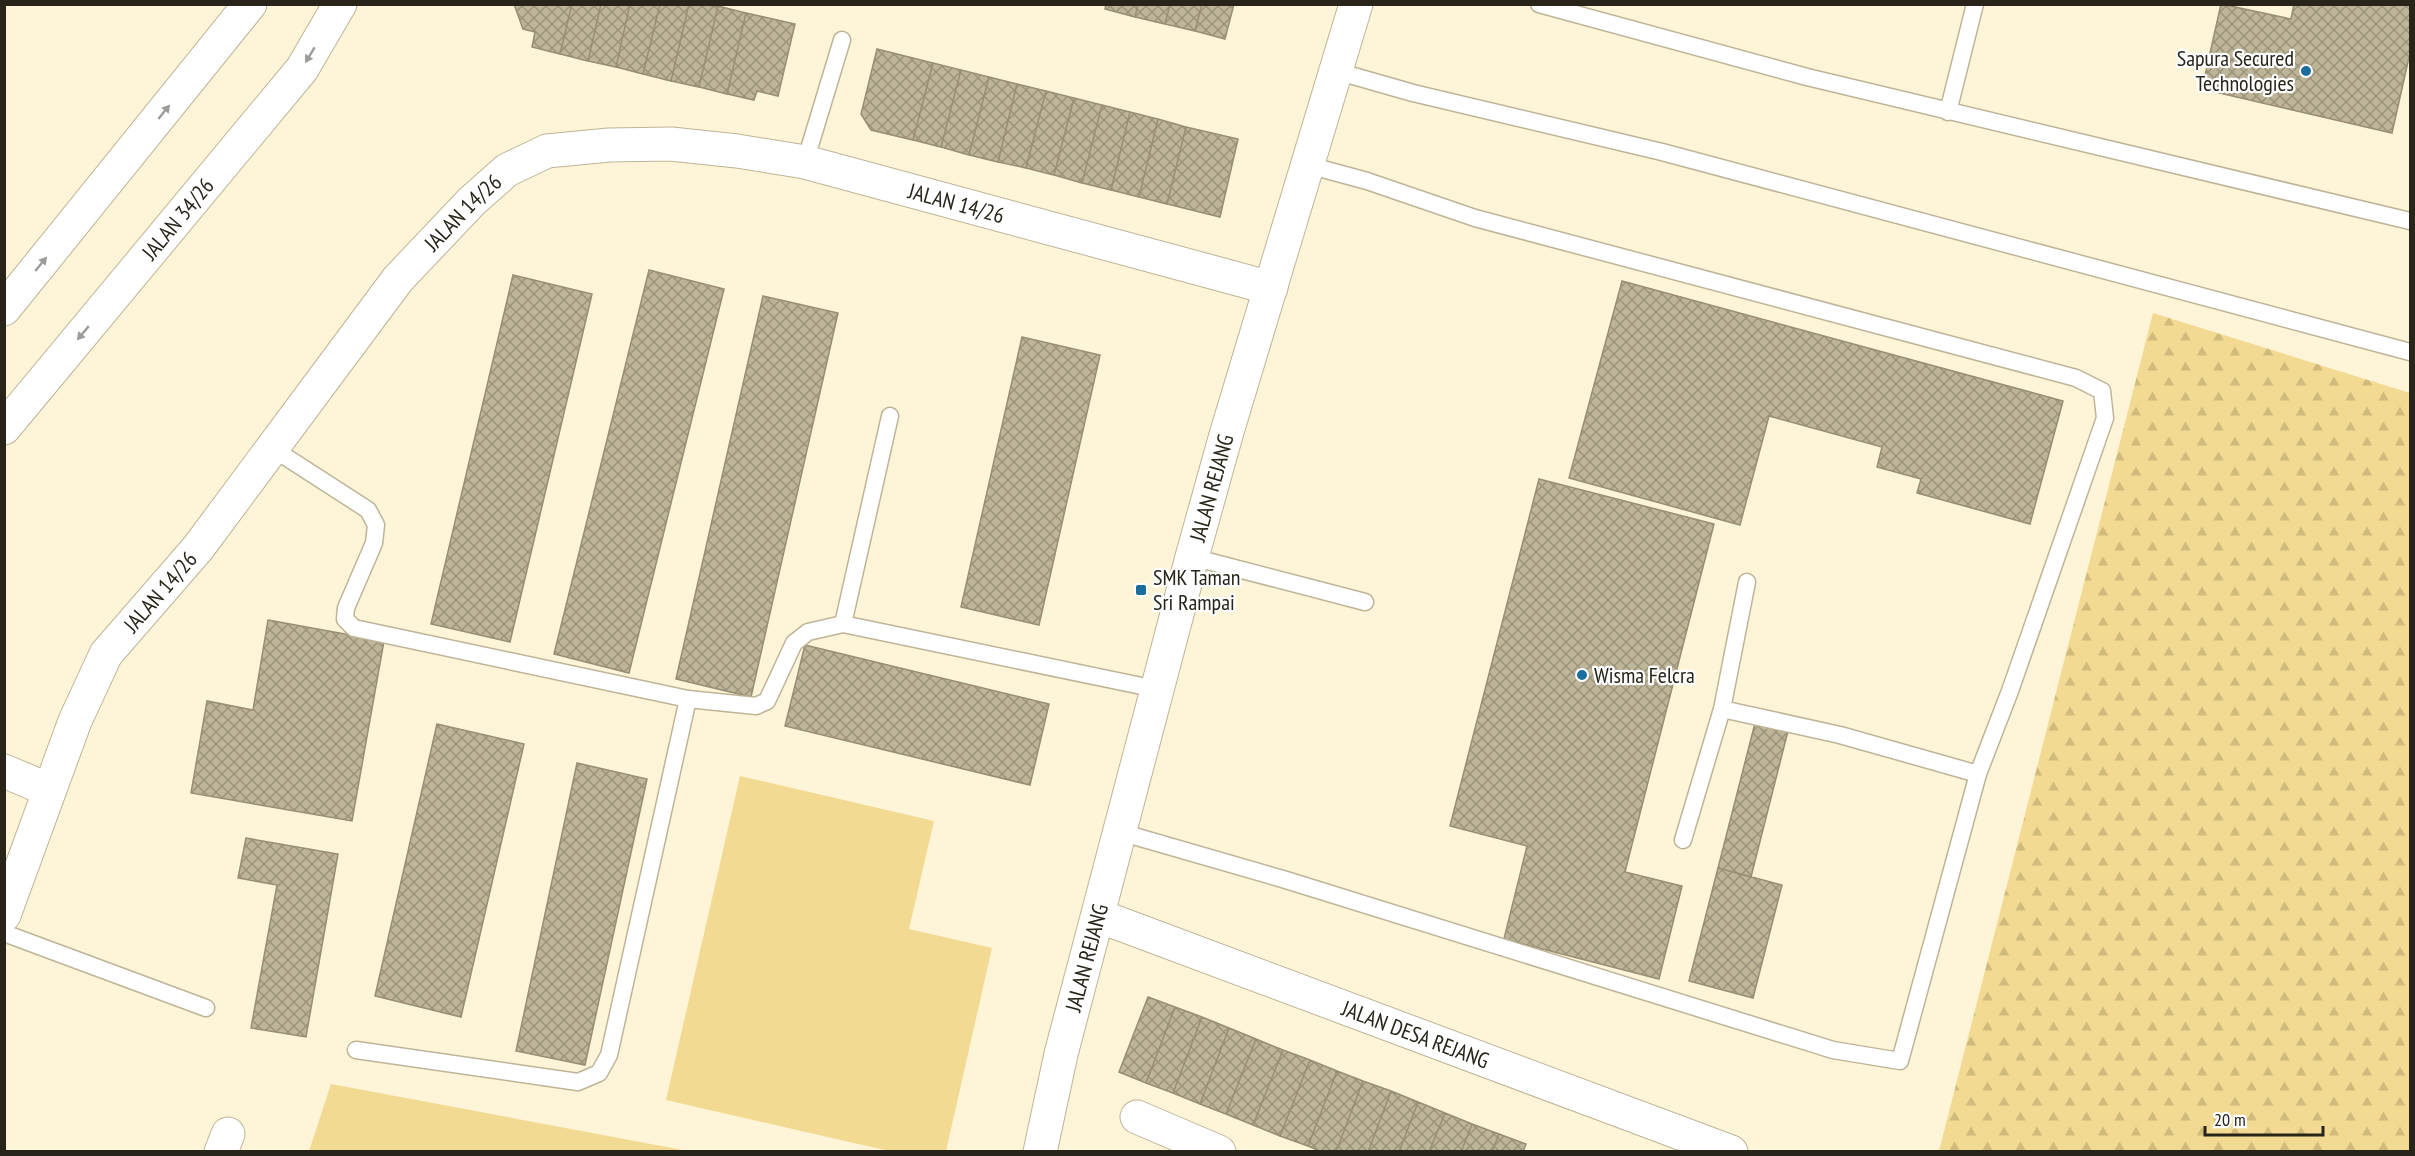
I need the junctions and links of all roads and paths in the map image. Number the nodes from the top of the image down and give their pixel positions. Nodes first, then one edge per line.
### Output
1 (250, 4) edge
2 (340, 4) edge
3 (1356, 4) edge
4 (1539, 4) edge
5 (1975, 4) edge
6 (842, 40) dead end
7 (1336, 71) junction
8 (1948, 112) junction
9 (806, 162) junction
10 (1308, 165) junction
11 (2410, 221) edge
12 (1270, 288) junction
13 (4, 309) edge
14 (2410, 352) edge
15 (890, 416) dead end
16 (4, 428) edge
17 (272, 448) junction
18 (1192, 557) junction
19 (1748, 582) dead end
20 (1365, 602) dead end
21 (843, 624) junction
22 (1156, 689) junction
23 (688, 699) junction
24 (1722, 709) junction
25 (4, 771) edge
26 (1978, 774) junction
27 (49, 790) junction
28 (1120, 832) junction
29 (1683, 840) dead end
30 (4, 915) edge
31 (1099, 916) junction
32 (4, 933) edge
33 (206, 1008) dead end
34 (356, 1050) dead end
35 (1137, 1117) dead end
36 (1696, 1145) edge
37 (1040, 1152) edge
38 (1219, 1152) edge
39 (1731, 1152) edge

13 -> 1 street
2 -> 16 street, JALAN 34/26
3 - 7 street, JALAN REJANG
4 - 8 lane
5 - 8 lane
6 - 9 lane
7 - 10 street, JALAN REJANG
7 - 14 lane
8 - 11 lane
9 - 12 street, JALAN 14/26
9 - 17 street, JALAN 14/26
10 - 12 street, JALAN REJANG
10 - 26 lane
12 - 18 street, JALAN REJANG
15 - 21 lane
17 - 23 lane
17 - 27 street, JALAN 14/26
18 - 20 lane
18 - 22 street, JALAN REJANG
19 - 24 lane
21 - 22 lane
21 - 23 lane
22 - 28 street, JALAN REJANG
23 - 34 lane
24 - 26 lane
24 - 29 lane
25 - 27 street
26 - 28 lane
27 - 30 street, JALAN 14/26
28 - 31 street, JALAN REJANG
31 - 36 street, JALAN DESA REJANG
31 - 37 street, JALAN REJANG
32 - 33 lane
35 - 38 street
36 - 39 street, JALAN DESA REJANG

